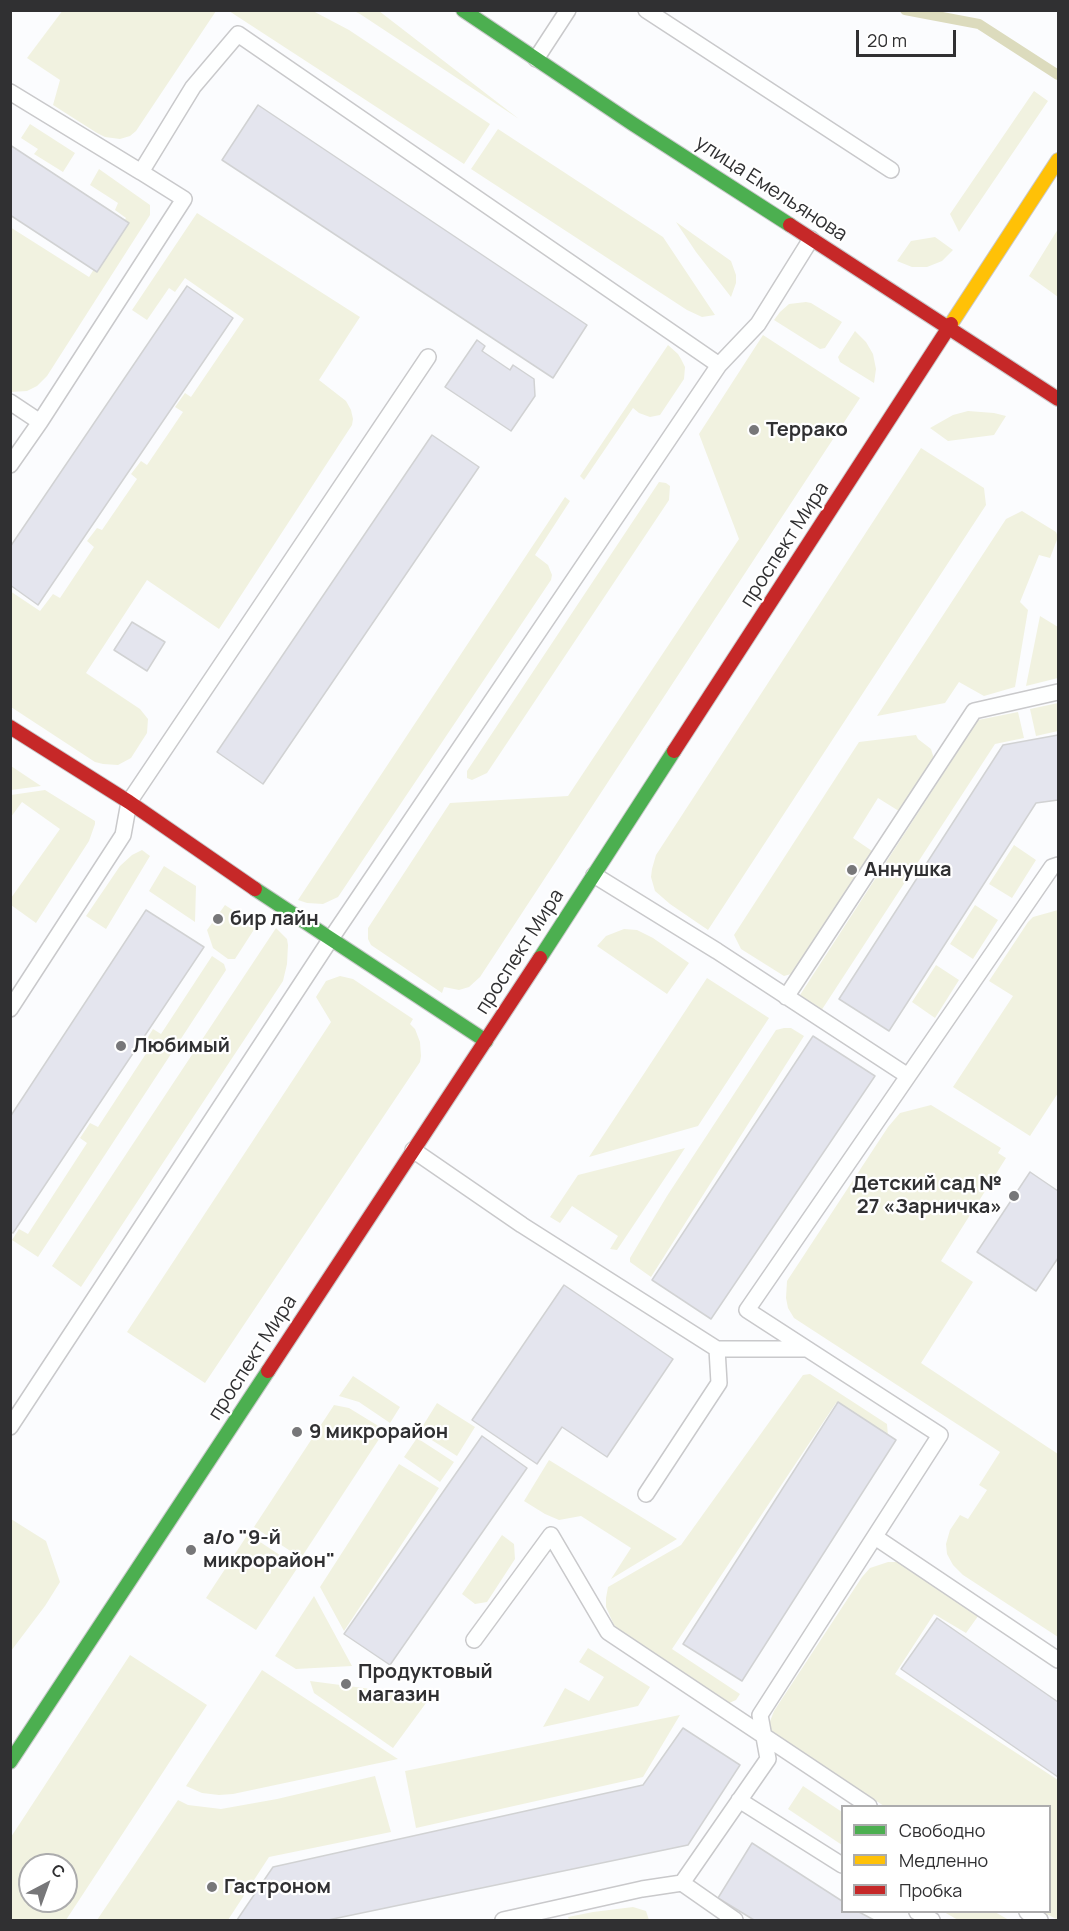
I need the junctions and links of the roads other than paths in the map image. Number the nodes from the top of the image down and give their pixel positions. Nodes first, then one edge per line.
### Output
1 (463, 10) edge
2 (568, 10) edge
3 (646, 10) edge
4 (536, 59) junction
5 (10, 92) edge
6 (1059, 160) edge
7 (891, 170) dead end
8 (141, 172) junction
9 (811, 239) junction
10 (950, 327) junction
11 (428, 357) dead end
12 (719, 365) junction
13 (1059, 399) edge
14 (10, 402) edge
15 (40, 422) junction
16 (10, 465) edge
17 (1059, 692) edge
18 (10, 726) edge
19 (129, 802) junction
20 (1059, 865) edge
21 (594, 875) junction
22 (330, 940) junction
23 (786, 997) junction
24 (10, 1009) edge
25 (486, 1041) junction
26 (908, 1076) junction
27 (413, 1150) junction
28 (717, 1349) junction
29 (807, 1349) junction
30 (10, 1427) edge
31 (646, 1494) dead end
32 (875, 1537) junction
33 (474, 1640) dead end
34 (1059, 1660) edge
35 (764, 1737) junction
36 (10, 1762) edge
37 (740, 1800) junction
38 (867, 1805) edge
39 (841, 1864) edge
40 (682, 1883) junction
41 (503, 1920) edge
42 (735, 1920) edge

1 - 4 main road, улица Емельянова
2 - 4 lane
3 - 7 lane
4 - 9 main road, улица Емельянова
5 - 8 lane
6 - 10 main road, проспект Мира
8 - 12 lane
8 - 15 lane
9 - 10 main road, улица Емельянова
9 - 12 lane
10 - 13 main road, улица Емельянова
10 - 21 main road, проспект Мира
11 - 19 lane
12 - 22 lane
14 - 15 lane
15 - 16 lane
17 - 23 lane
18 - 19 main road
19 - 22 main road
19 - 24 lane
20 - 26 lane
21 - 23 lane
21 - 25 main road, проспект Мира
22 - 25 main road
22 - 30 lane
23 - 26 lane
25 - 27 main road, проспект Мира
26 - 29 lane
27 - 28 lane
27 - 36 main road, проспект Мира
28 - 29 lane
28 - 31 lane
29 - 32 lane
32 - 34 lane
32 - 35 lane
33 - 35 lane
35 - 37 lane
35 - 38 lane
37 - 39 lane
37 - 40 lane
40 - 41 lane
40 - 42 lane

